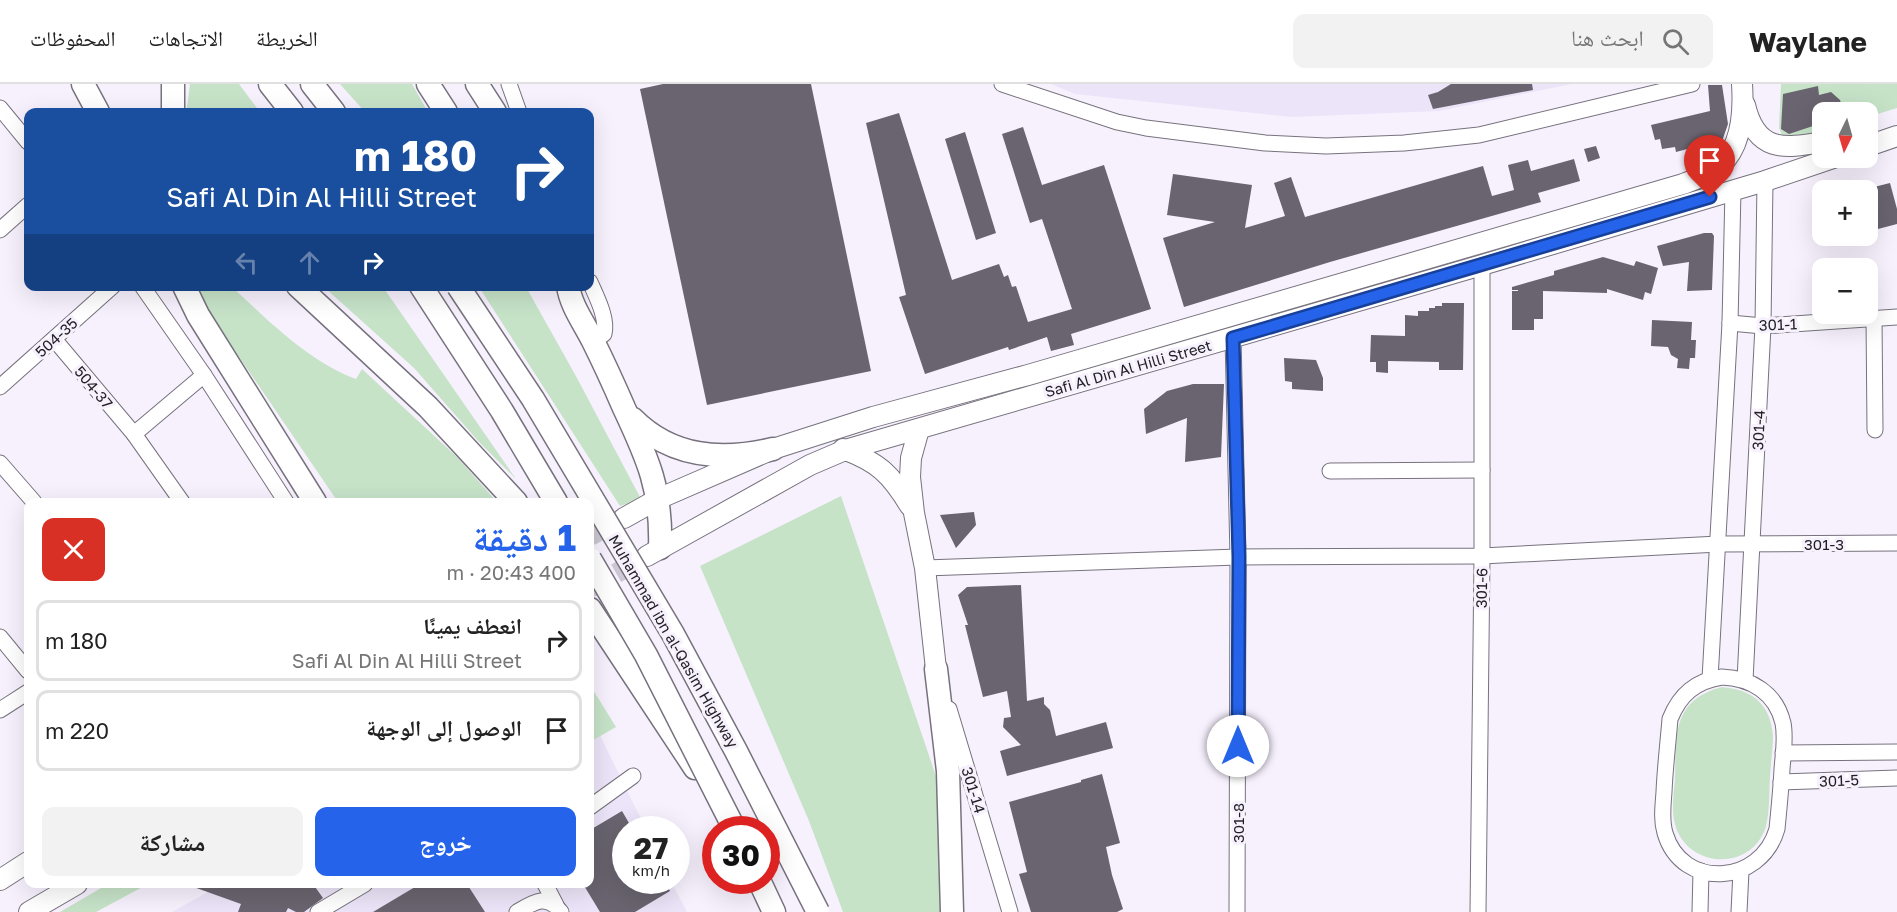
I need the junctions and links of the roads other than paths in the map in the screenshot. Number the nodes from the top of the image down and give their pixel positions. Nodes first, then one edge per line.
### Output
1 (83, 84) edge
2 (173, 84) edge
3 (270, 84) edge
4 (312, 84) edge
5 (428, 84) edge
6 (477, 84) edge
7 (509, 84) edge
8 (1002, 84) edge
9 (1692, 84) edge
10 (1742, 89) edge
11 (0, 108) edge
12 (96, 108) edge
13 (173, 108) edge
14 (289, 108) edge
15 (331, 108) edge
16 (443, 108) edge
17 (492, 108) edge
18 (518, 108) edge
19 (1878, 136) edge
20 (24, 137) edge
21 (1896, 137) edge
22 (1878, 143) edge
23 (1812, 144) edge
24 (1812, 165) edge
25 (1765, 181) junction
26 (1733, 190) junction
27 (24, 209) edge
28 (0, 230) edge
29 (1482, 265) junction
30 (107, 291) edge
31 (145, 291) edge
32 (186, 291) edge
33 (302, 291) edge
34 (424, 291) edge
35 (461, 291) edge
36 (567, 291) edge
37 (593, 291) edge
38 (1897, 317) edge
39 (1878, 318) edge
40 (1812, 322) edge
41 (1730, 323) junction
42 (1874, 324) edge
43 (1763, 326) junction
44 (1233, 338) junction
45 (54, 339) junction
46 (593, 341) junction
47 (204, 375) junction
48 (0, 387) edge
49 (626, 413) junction
50 (919, 429) junction
51 (1875, 430) dead end
52 (134, 434) junction
53 (773, 449) junction
54 (845, 450) junction
55 (0, 463) edge
56 (1482, 470) junction
57 (1330, 471) dead end
58 (31, 498) edge
59 (179, 498) edge
60 (283, 498) edge
61 (312, 498) edge
62 (512, 498) edge
63 (554, 498) edge
64 (592, 498) edge
65 (658, 499) junction
66 (594, 501) edge
67 (914, 513) junction
68 (624, 518) tunnel mouth
69 (1897, 543) edge
70 (1719, 544) junction
71 (1751, 544) junction
72 (653, 552) joint
73 (1482, 556) junction
74 (1239, 557) junction
75 (594, 566) edge
76 (925, 568) junction
77 (594, 615) edge
78 (0, 638) edge
79 (24, 666) edge
80 (936, 669) junction
81 (1710, 679) junction
82 (1745, 680) junction
83 (24, 695) edge
84 (0, 710) edge
85 (1897, 752) edge
86 (1783, 753) junction
87 (633, 776) dead end
88 (1897, 778) edge
89 (1781, 782) junction
90 (594, 804) edge
91 (726, 816) edge
92 (728, 816) edge
93 (24, 865) edge
94 (1701, 871) junction
95 (1741, 871) junction
96 (0, 880) edge
97 (69, 888) edge
98 (358, 888) edge
99 (547, 888) edge
100 (766, 894) edge
101 (559, 909) edge
102 (29, 912) edge
103 (318, 912) edge
104 (517, 912) edge
105 (774, 912) edge
106 (818, 912) edge
107 (952, 912) edge
108 (1010, 912) edge
109 (1237, 912) edge
110 (1478, 912) edge
111 (1700, 912) edge
112 (1739, 912) edge

1 - 12 highway
2 - 13 highway
3 - 14 highway
4 - 15 highway
5 - 16 highway
6 - 17 highway
7 - 18 street
8 - 9 street
10 - 23 main road
10 - 53 main road, Safi Al Din Al Hilli Street
11 - 20 street
19 - 21 main road
21 - 22 main road
24 - 25 main road, Safi Al Din Al Hilli Street
25 - 26 main road, Safi Al Din Al Hilli Street
25 - 43 street, 301-4
26 - 29 main road, Safi Al Din Al Hilli Street
26 - 41 street
27 - 28 street
29 - 44 main road, Safi Al Din Al Hilli Street
29 - 56 street, 301-6
30 - 45 street, 504-35
31 - 47 street
32 - 61 highway
33 - 62 highway
34 - 63 highway
35 - 64 highway, Muhammad ibn al-Qasim Highway, bridge
36 - 46 highway
37 - 46 street
38 - 39 street, 301-1
40 - 43 street, 301-1
41 - 43 street, 301-1
41 - 70 street
42 - 51 street
43 - 71 street, 301-4
44 - 50 main road, Safi Al Din Al Hilli Street
44 - 74 street, 301-8
45 - 48 street, 504-35
45 - 52 street, 504-37
46 - 49 highway
47 - 52 street
47 - 60 street
49 - 53 highway
49 - 65 highway
50 - 54 main road, Safi Al Din Al Hilli Street
50 - 67 main road
52 - 59 street, 504-37
53 - 54 main road
53 - 65 main road, Safi Al Din Al Hilli Street
54 - 67 main road
54 - 72 main road, Safi Al Din Al Hilli Street
55 - 58 street
56 - 57 street
56 - 73 street, 301-6
65 - 68 main road, Safi Al Din Al Hilli Street
65 - 72 highway
66 - 106 highway, Muhammad ibn al-Qasim Highway, bridge
67 - 76 main road
69 - 71 street, 301-3
70 - 71 street, 301-3
70 - 73 street, 301-3
70 - 81 street
71 - 82 street, 301-4
73 - 74 street, 301-3
73 - 110 street, 301-6
74 - 76 street, 301-3
74 - 109 street, 301-8
75 - 92 highway, Muhammad ibn al-Qasim Highway, bridge
76 - 80 main road
77 - 91 highway, bridge
78 - 79 street
80 - 107 highway
80 - 108 street, 301-14
81 - 82 street
81 - 94 street
82 - 86 street
83 - 84 street
85 - 86 street, 301-5
86 - 89 street
87 - 90 street
88 - 89 street, 301-5
89 - 95 street
93 - 96 main road
94 - 95 street
94 - 111 street
95 - 112 street
97 - 102 main road
98 - 103 street
99 - 101 street
100 - 105 highway
101 - 104 street

